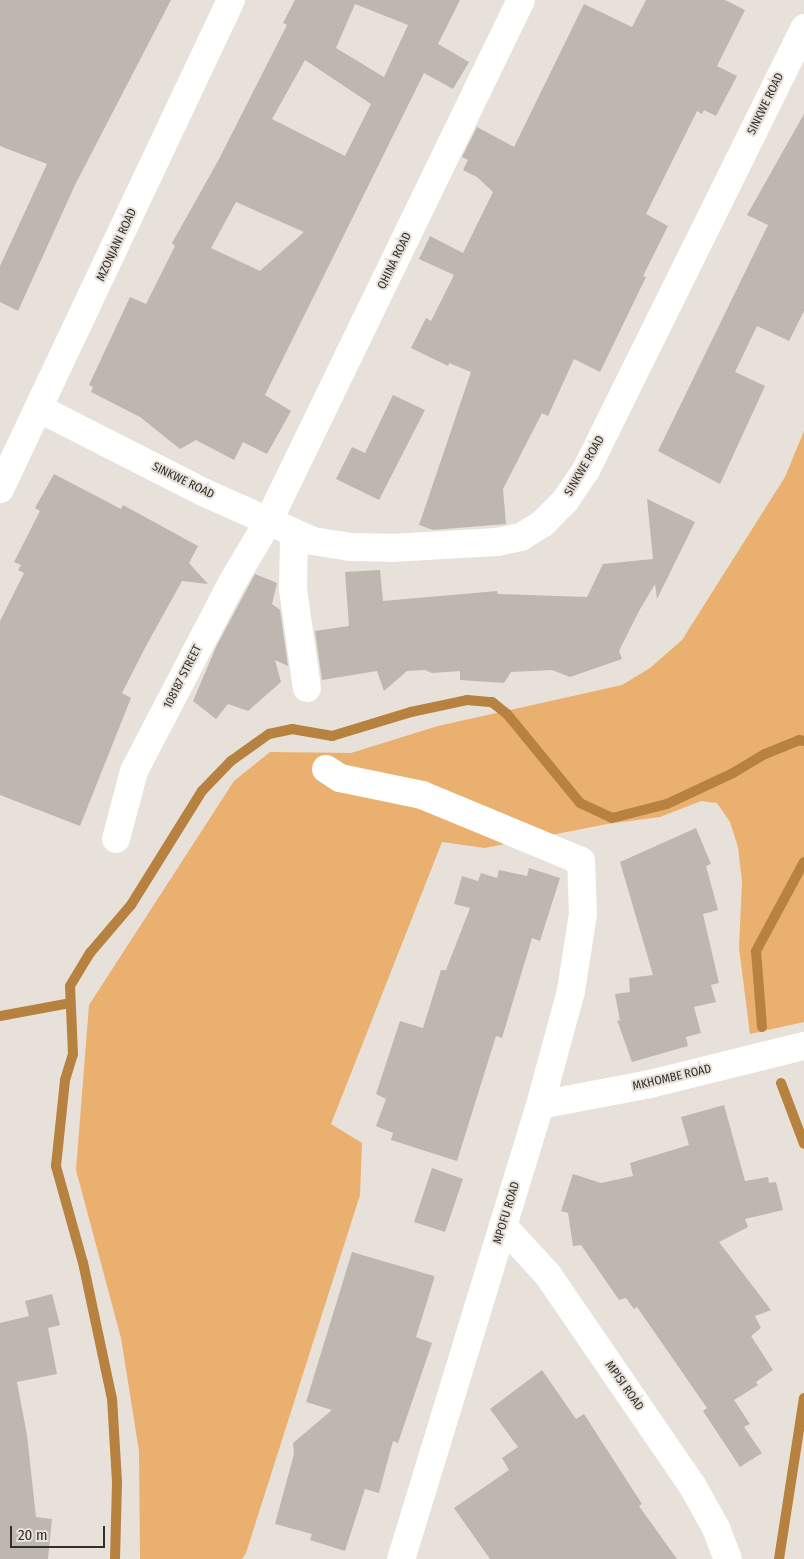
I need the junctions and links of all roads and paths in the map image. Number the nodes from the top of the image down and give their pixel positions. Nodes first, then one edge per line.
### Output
1 (231, 0) edge
2 (521, 0) edge
3 (804, 28) edge
4 (40, 409) junction
5 (0, 490) edge
6 (268, 522) junction
7 (294, 533) junction
8 (307, 688) dead end
9 (326, 769) dead end
10 (116, 839) dead end
11 (804, 1046) edge
12 (540, 1105) junction
13 (502, 1226) junction
14 (410, 1552) edge
15 (728, 1559) edge

1 - 4 street, MZONJANI ROAD
2 - 6 street, QHINA ROAD
3 - 7 street, SINKWE ROAD
4 - 5 street, MZONJANI ROAD
4 - 6 street, SINKWE ROAD
6 - 7 street, SINKWE ROAD
6 - 10 street, 108187 STREET
7 - 8 street
9 - 12 street, MPOFU ROAD
11 - 12 street, MKHOMBE ROAD
12 - 13 street, MPOFU ROAD
13 - 14 street, MPOFU ROAD
13 - 15 street, MPISI ROAD

